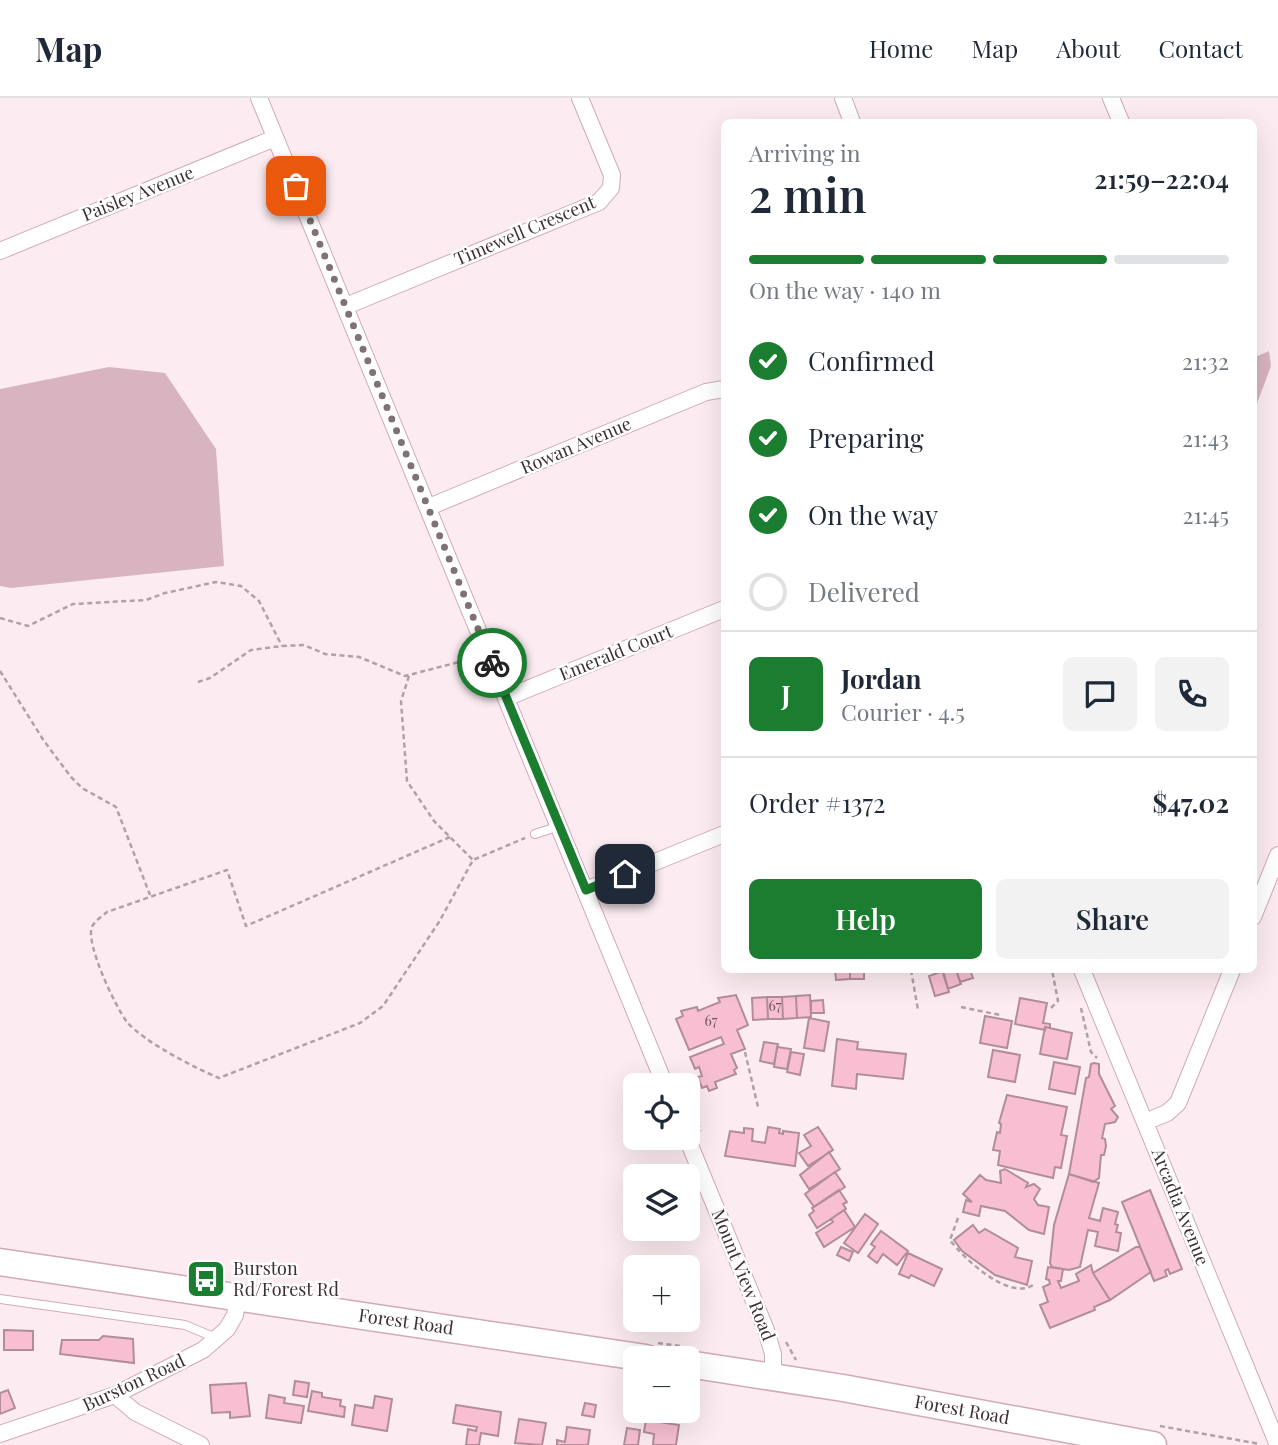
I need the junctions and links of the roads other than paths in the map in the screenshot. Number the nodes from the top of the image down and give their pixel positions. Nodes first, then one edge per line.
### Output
1 (259, 98) edge
2 (580, 98) edge
3 (843, 98) edge
4 (1111, 98) edge
5 (851, 119) edge
6 (1120, 119) edge
7 (275, 138) junction
8 (0, 251) edge
9 (346, 306) junction
10 (721, 390) edge
11 (429, 508) junction
12 (721, 610) edge
13 (487, 652) junction
14 (469, 659) road end
15 (508, 697) junction
16 (560, 826) junction
17 (535, 834) road end
18 (721, 835) edge
19 (1277, 858) edge
20 (586, 890) junction
21 (1257, 907) edge
22 (1083, 973) edge
23 (1231, 973) edge
24 (660, 1073) edge
25 (1145, 1122) junction
26 (692, 1150) edge
27 (0, 1262) edge
28 (238, 1297) junction
29 (0, 1299) edge
30 (219, 1339) junction
31 (623, 1355) edge
32 (700, 1366) edge
33 (773, 1376) junction
34 (115, 1395) junction
35 (0, 1434) edge
36 (1096, 1440) edge
37 (201, 1445) edge
38 (1153, 1445) edge
39 (1278, 1445) edge

1 - 7 street
2 - 9 street, Timewell Crescent
3 - 5 street
4 - 6 street
7 - 8 street, Paisley Avenue
7 - 9 street
9 - 11 street
10 - 11 street, Rowan Avenue
11 - 13 street
12 - 15 street, Emerald Court
13 - 14 lane
13 - 15 street
15 - 16 street
16 - 17 lane
16 - 20 street
18 - 20 street
19 - 21 street
20 - 24 street
22 - 25 street, Arcadia Avenue
23 - 25 street
25 - 39 street, Arcadia Avenue
26 - 33 street, Mount View Road
27 - 28 main road, Forest Road
28 - 30 street
28 - 31 main road, Forest Road
29 - 30 lane
30 - 34 street, Burston Road
32 - 33 main road, Forest Road
33 - 36 main road, Forest Road
34 - 35 street, Burston Road
34 - 37 street
36 - 38 main road, Forest Road

